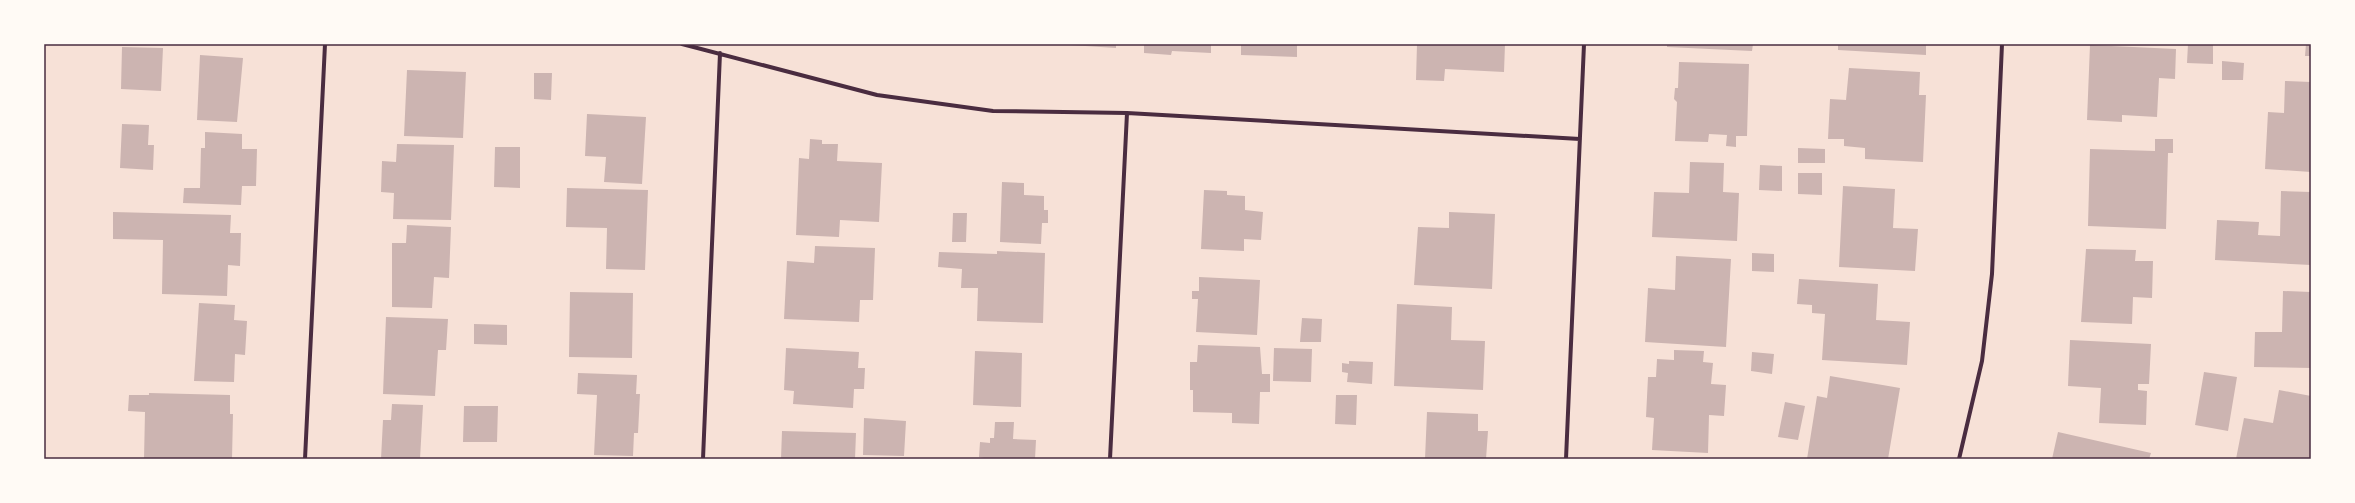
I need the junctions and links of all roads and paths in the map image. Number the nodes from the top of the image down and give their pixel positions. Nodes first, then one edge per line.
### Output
1 (325, 44) edge
2 (682, 44) edge
3 (1584, 44) edge
4 (2002, 44) edge
5 (720, 52) junction
6 (1127, 113) junction
7 (1580, 139) junction
8 (305, 459) edge
9 (703, 459) edge
10 (1110, 459) edge
11 (1566, 459) edge
12 (1960, 459) edge

1 - 8 street
2 - 5 street
3 - 7 street
4 - 12 street
5 - 6 street
5 - 9 street
6 - 7 street
6 - 10 street
7 - 11 street

